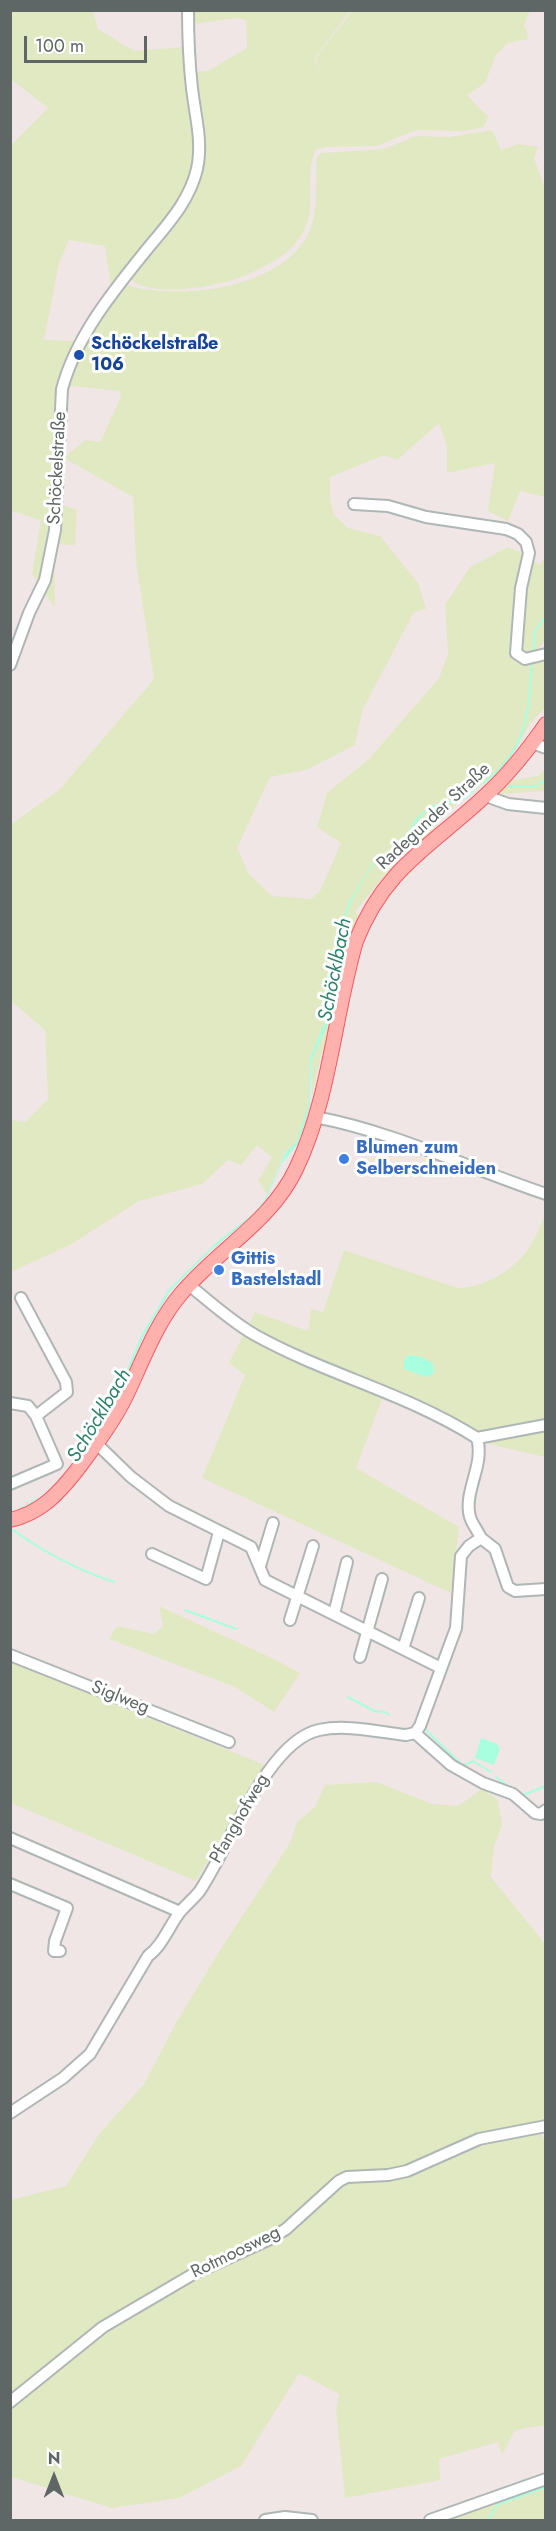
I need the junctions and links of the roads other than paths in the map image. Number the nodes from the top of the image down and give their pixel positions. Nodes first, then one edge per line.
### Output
1 (188, 10) edge
2 (354, 504) dead end
3 (537, 657) edge
4 (10, 665) edge
5 (546, 724) edge
6 (532, 743) junction
7 (546, 748) edge
8 (486, 796) junction
9 (546, 808) edge
10 (315, 1117) junction
11 (546, 1194) edge
12 (189, 1285) junction
13 (21, 1298) dead end
14 (10, 1403) edge
15 (36, 1416) junction
16 (546, 1425) edge
17 (477, 1438) junction
18 (97, 1444) junction
19 (10, 1484) edge
20 (10, 1520) edge
21 (273, 1523) dead end
22 (219, 1532) junction
23 (481, 1538) junction
24 (313, 1546) dead end
25 (152, 1554) dead end
26 (347, 1562) dead end
27 (260, 1566) junction
28 (382, 1579) dead end
29 (546, 1589) edge
30 (298, 1596) junction
31 (418, 1598) dead end
32 (334, 1614) junction
33 (290, 1620) dead end
34 (368, 1632) junction
35 (403, 1649) junction
36 (10, 1655) edge
37 (360, 1658) dead end
38 (441, 1668) junction
39 (415, 1733) junction
40 (229, 1742) dead end
41 (546, 1810) edge
42 (10, 1838) edge
43 (10, 1884) edge
44 (180, 1912) junction
45 (60, 1951) dead end
46 (10, 2113) edge
47 (546, 2126) edge
48 (10, 2402) edge
49 (546, 2479) edge
50 (266, 2520) edge
51 (312, 2520) edge
52 (430, 2520) edge

1 - 4 street, Schöckelstraße
2 - 3 street
5 - 6 main road, Radegunder Straße
6 - 7 street
6 - 8 main road, Radegunder Straße
8 - 9 street
8 - 10 main road, Radegunder Straße
10 - 11 street
10 - 12 main road, Radegunder Straße
12 - 17 street
12 - 18 main road, Radegunder Straße
13 - 15 street
14 - 15 street
15 - 19 street
16 - 17 street
17 - 23 street
18 - 20 main road, Radegunder Straße
18 - 22 street
21 - 27 street
22 - 25 street
22 - 27 street
23 - 29 street
23 - 38 street
24 - 30 street
26 - 32 street
27 - 30 street
28 - 34 street
30 - 32 street
30 - 33 street
31 - 35 street
32 - 34 street
34 - 35 street
34 - 37 street
35 - 38 street
36 - 40 street, Siglweg
38 - 39 street
39 - 41 street
39 - 44 street, Pfanghofweg
42 - 44 street
43 - 45 street
44 - 46 street, Pfanghofweg
47 - 48 street, Rotmoosweg
49 - 52 street
50 - 51 street

